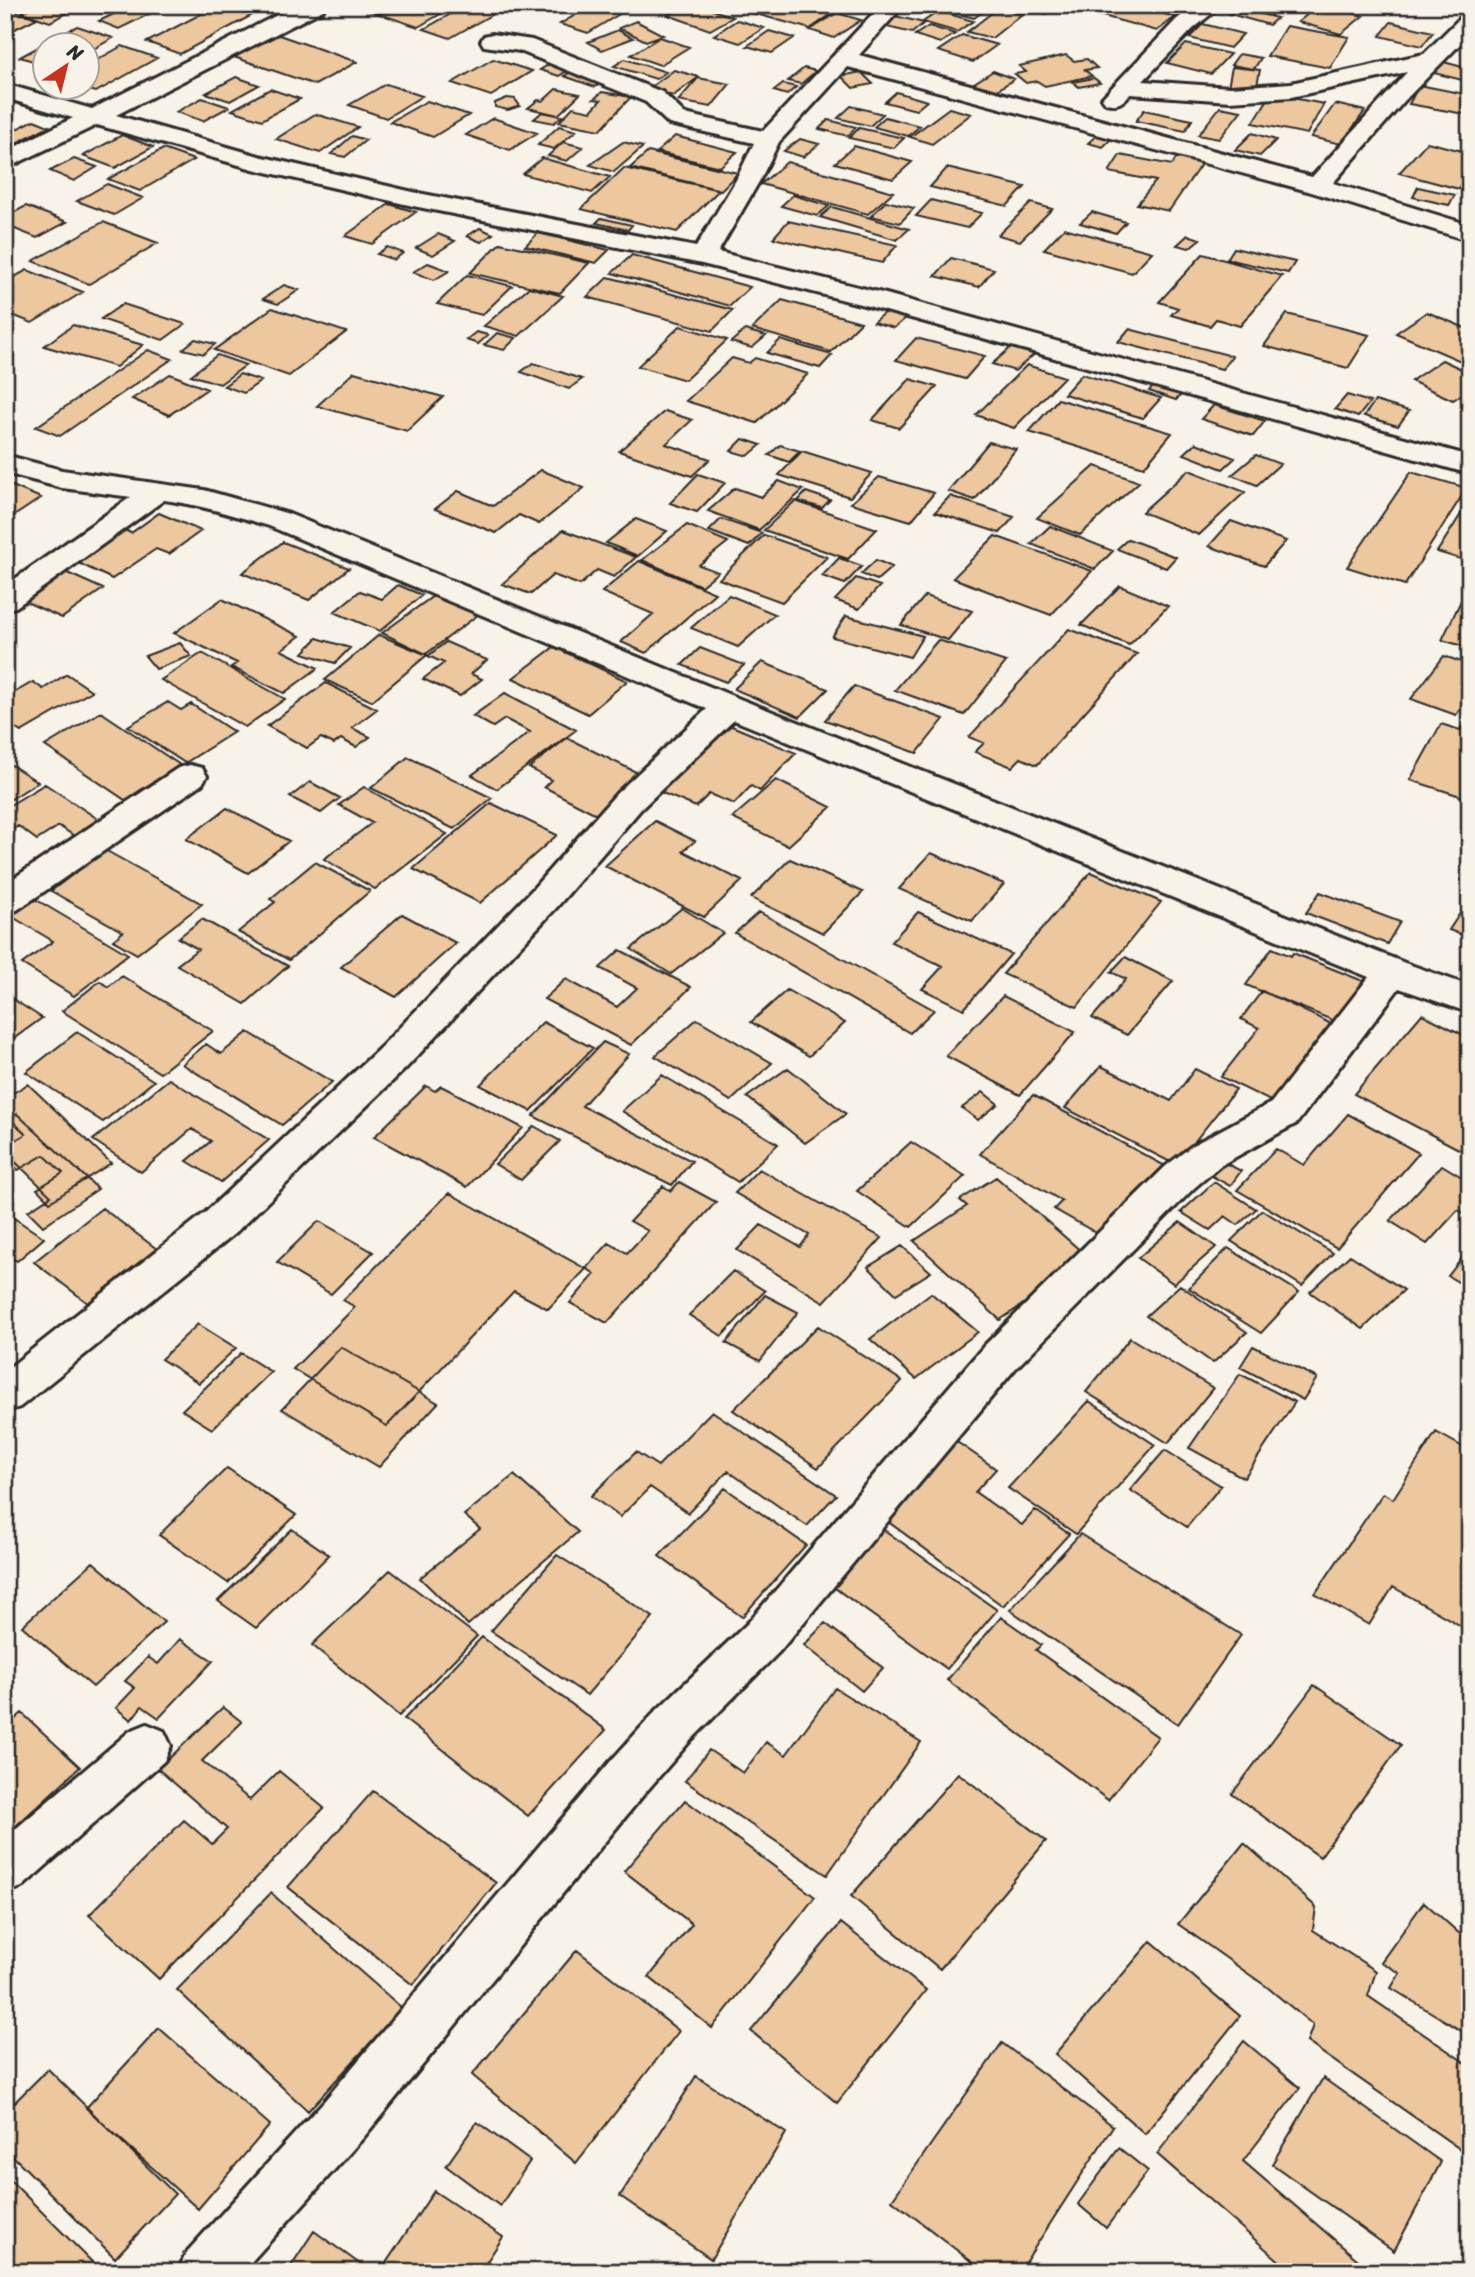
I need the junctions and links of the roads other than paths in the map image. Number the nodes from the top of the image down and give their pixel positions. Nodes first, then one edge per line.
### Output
1 (315, 5) edge
2 (893, 5) edge
3 (1211, 5) edge
4 (255, 9) dead end
5 (285, 21) junction
6 (1470, 21) edge
7 (492, 41) dead end
8 (842, 58) junction
9 (1430, 60) junction
10 (1125, 86) junction
11 (5, 91) edge
12 (97, 116) junction
13 (1089, 124) junction
14 (768, 139) junction
15 (5, 162) edge
16 (1317, 186) junction
17 (1470, 233) edge
18 (703, 256) junction
19 (5, 464) edge
20 (1470, 465) edge
21 (158, 491) junction
22 (5, 600) edge
23 (729, 706) junction
24 (190, 776) dead end
25 (5, 901) edge
26 (1392, 972) junction
27 (1470, 1000) edge
28 (5, 1395) edge
29 (147, 1746) dead end
30 (5, 1870) edge
31 (205, 2272) edge

1 - 5 street
2 - 8 street
3 - 10 street
4 - 5 street
5 - 12 street
6 - 9 street
7 - 14 street
8 - 13 street
8 - 14 street
9 - 10 street
9 - 16 street
10 - 13 street
11 - 12 street
12 - 15 street
12 - 18 street
13 - 16 street
14 - 18 street
16 - 17 street
18 - 20 street
19 - 21 street
21 - 22 street
21 - 23 street
23 - 26 street
23 - 28 street
24 - 25 street
26 - 27 street
26 - 31 street
29 - 30 street

